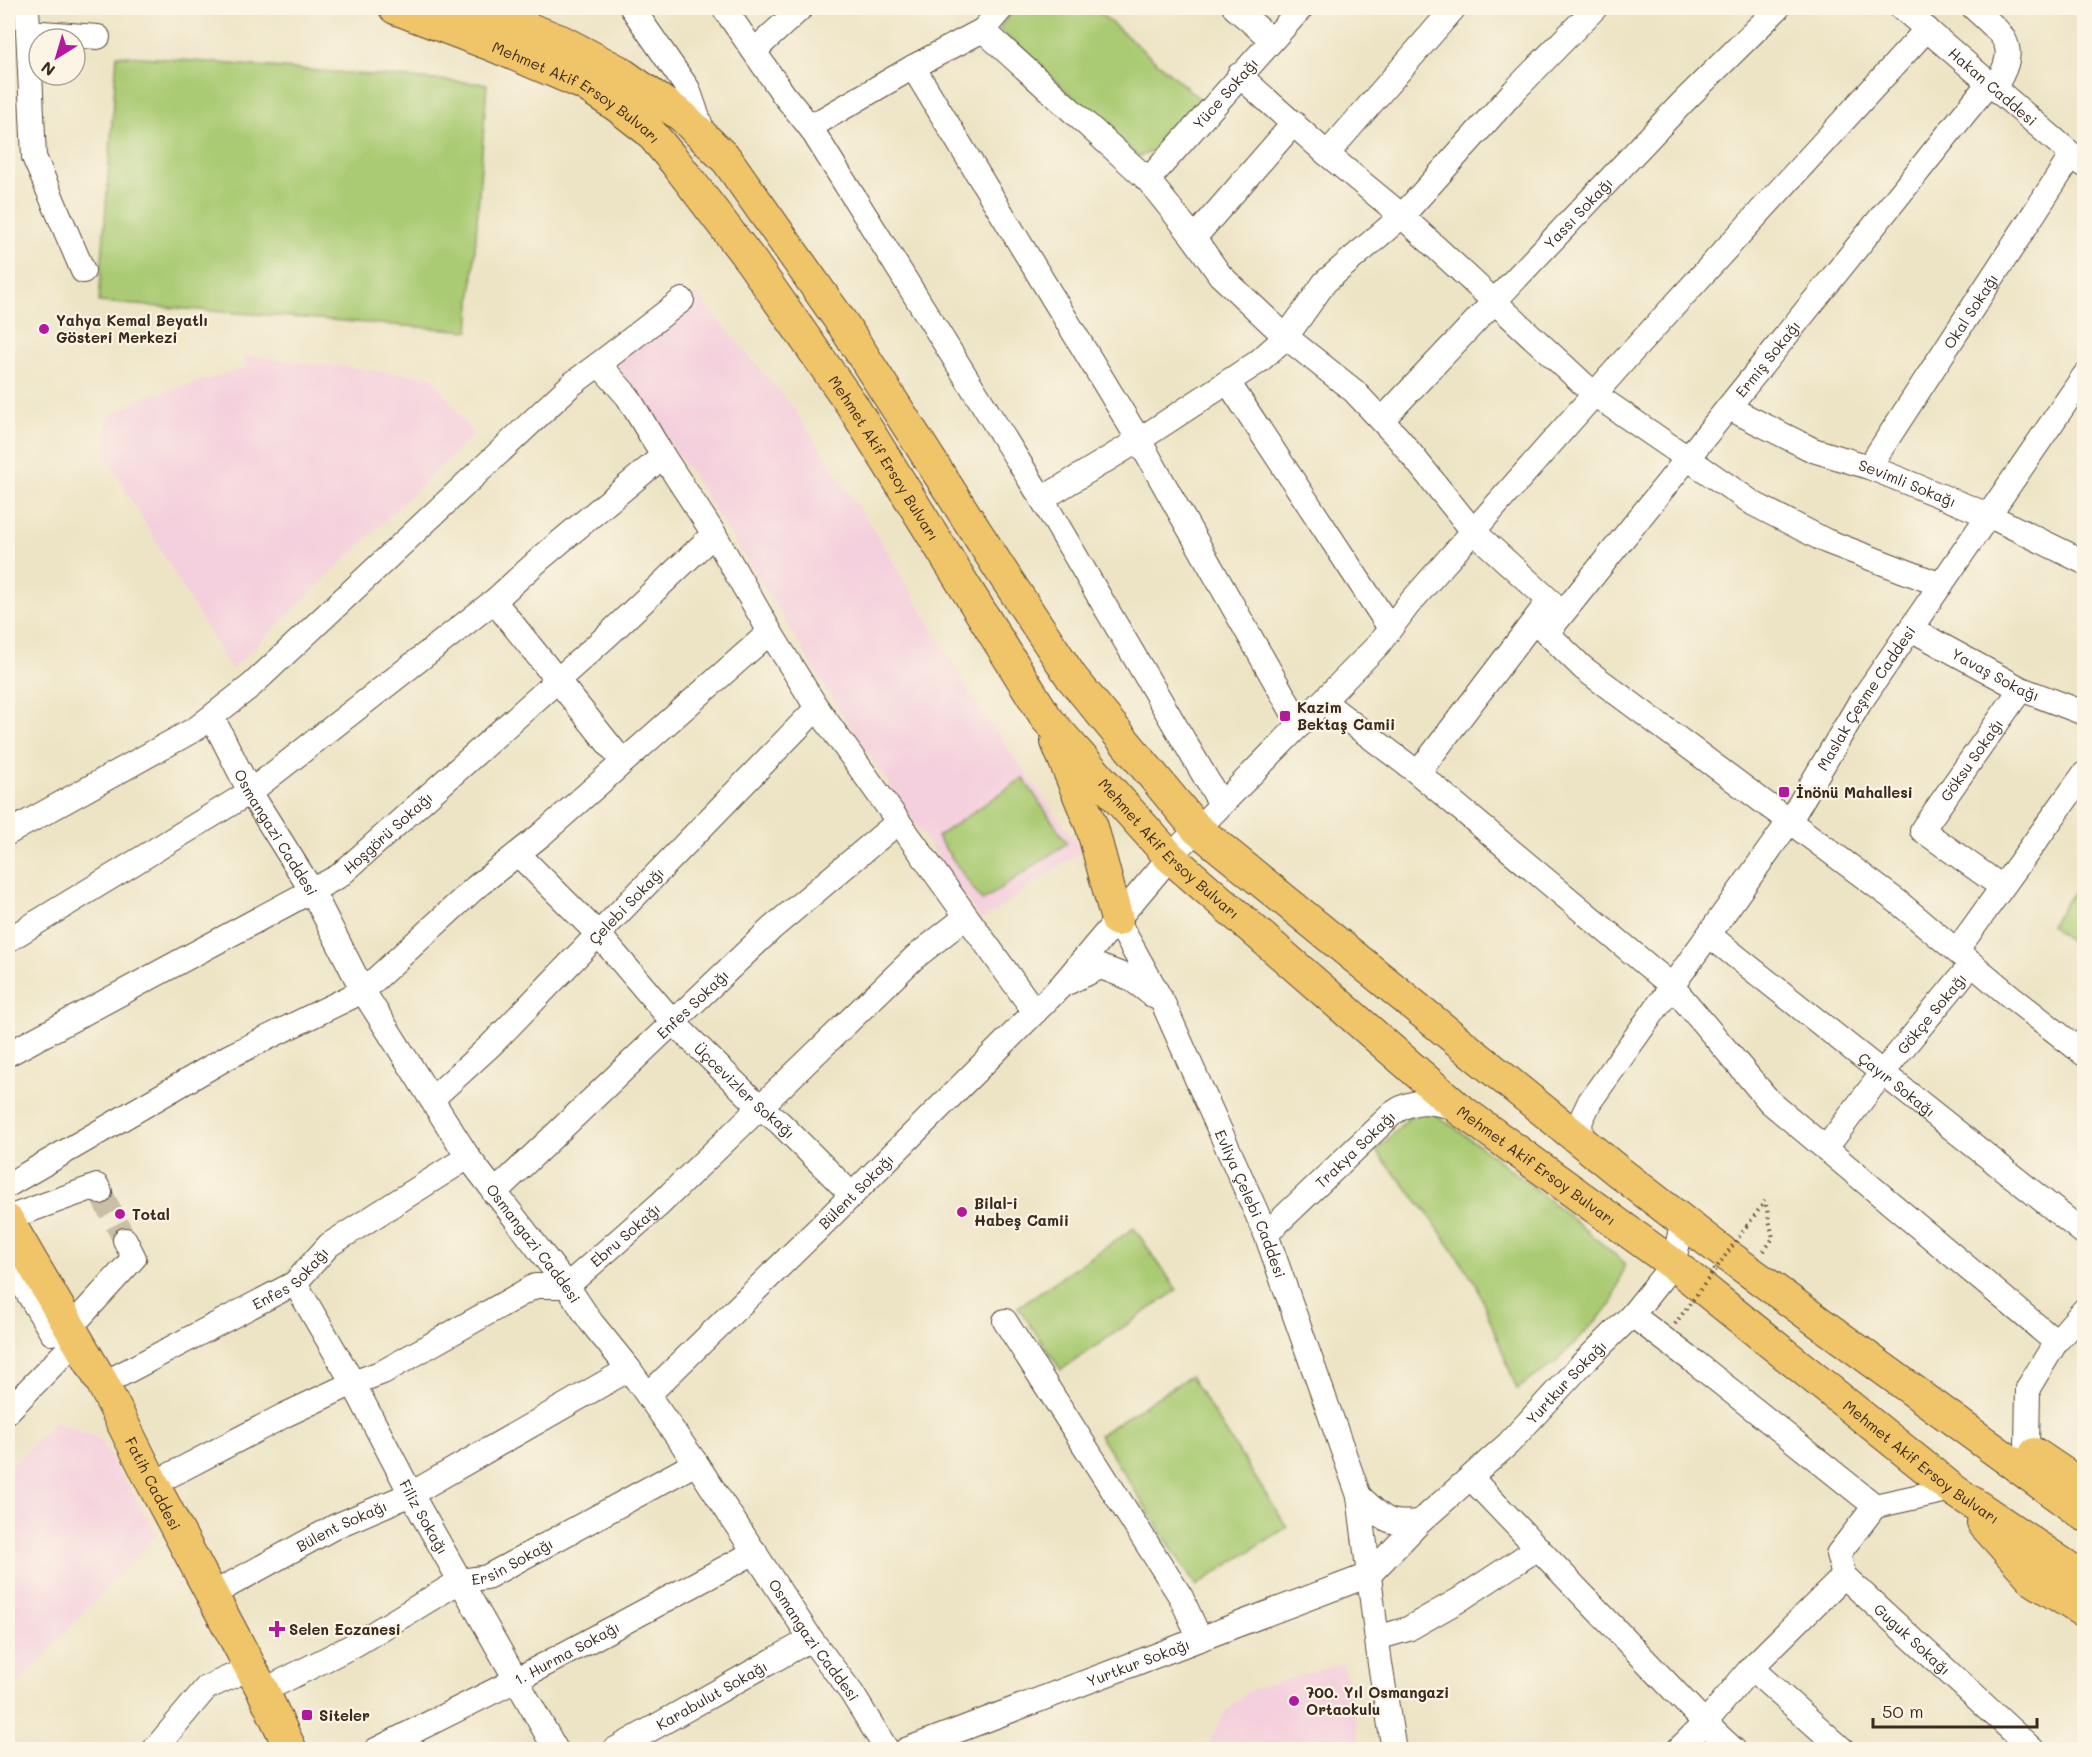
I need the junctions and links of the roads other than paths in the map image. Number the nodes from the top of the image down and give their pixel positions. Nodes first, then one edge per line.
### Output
1 (27, 8) edge
2 (395, 8) edge
3 (475, 8) edge
4 (632, 8) edge
5 (724, 8) edge
6 (801, 8) edge
7 (1002, 8) edge
8 (1235, 8) edge
9 (1302, 8) edge
10 (1454, 8) edge
11 (1595, 8) edge
12 (1778, 8) edge
13 (1902, 8) edge
14 (1974, 8) edge
15 (28, 27) edge
16 (1927, 29) junction
17 (983, 30) junction
18 (87, 36) edge
19 (98, 37) dead end
20 (1272, 40) junction
21 (754, 51) junction
22 (913, 68) junction
23 (1239, 75) junction
24 (1992, 86) junction
25 (31, 87) edge
26 (1294, 123) junction
27 (810, 127) junction
28 (705, 137) junction
29 (1327, 154) junction
30 (2078, 160) edge
31 (1148, 180) junction
32 (1402, 216) junction
33 (1194, 238) junction
34 (83, 271) dead end
35 (682, 300) dead end
36 (1493, 301) junction
37 (1286, 337) junction
38 (599, 364) junction
39 (2085, 376) edge
40 (1228, 382) junction
41 (1594, 394) junction
42 (1729, 408) junction
43 (1382, 420) junction
44 (1139, 440) junction
45 (663, 456) junction
46 (1687, 459) junction
47 (1869, 467) junction
48 (1042, 499) junction
49 (1988, 515) junction
50 (1473, 531) junction
51 (714, 534) junction
52 (2085, 562) edge
53 (1941, 585) junction
54 (1550, 600) junction
55 (494, 601) junction
56 (1390, 628) junction
57 (1911, 629) junction
58 (770, 632) junction
59 (1547, 633) junction
60 (557, 680) junction
61 (2021, 690) junction
62 (1324, 702) junction
63 (817, 708) junction
64 (2085, 713) edge
65 (212, 717) junction
66 (1047, 719) junction
67 (1300, 725) junction
68 (623, 762) junction
69 (1418, 773) junction
70 (2085, 774) edge
71 (250, 792) junction
72 (1221, 804) junction
73 (898, 822) junction
74 (1789, 822) junction
75 (1197, 829) junction
76 (8, 833) edge
77 (518, 854) junction
78 (1170, 857) junction
79 (2002, 887) junction
80 (312, 891) junction
81 (966, 917) junction
82 (1117, 920) junction
83 (599, 935) junction
84 (1709, 935) junction
85 (8, 940) edge
86 (1964, 957) junction
87 (1062, 985) junction
88 (1672, 986) junction
89 (363, 992) junction
90 (1163, 1003) junction
91 (1035, 1012) junction
92 (673, 1022) junction
93 (8, 1054) edge
94 (2085, 1054) edge
95 (1883, 1072) junction
96 (432, 1099) junction
97 (761, 1108) junction
98 (1458, 1108) junction
99 (1582, 1142) junction
100 (1826, 1148) junction
101 (468, 1157) junction
102 (8, 1185) edge
103 (100, 1192) dead end
104 (494, 1193) junction
105 (852, 1195) junction
106 (8, 1219) edge
107 (1683, 1221) junction
108 (2085, 1233) edge
109 (1266, 1234) junction
110 (125, 1240) tunnel mouth
111 (8, 1260) edge
112 (1673, 1264) junction
113 (295, 1283) junction
114 (567, 1286) junction
115 (2085, 1310) edge
116 (1632, 1315) junction
117 (1005, 1321) dead end
118 (74, 1334) junction
119 (2056, 1342) junction
120 (629, 1369) junction
121 (352, 1383) junction
122 (103, 1384) junction
123 (648, 1395) junction
124 (1923, 1398) junction
125 (8, 1411) edge
126 (2027, 1448) junction
127 (696, 1463) junction
128 (1472, 1478) junction
129 (153, 1484) junction
130 (2085, 1487) edge
131 (1952, 1489) junction
132 (411, 1494) junction
133 (1359, 1496) junction
134 (1875, 1506) junction
135 (2085, 1515) edge
136 (1420, 1522) junction
137 (1538, 1548) junction
138 (754, 1552) junction
139 (1369, 1575) junction
140 (1844, 1576) junction
141 (2085, 1578) edge
142 (460, 1581) junction
143 (212, 1594) junction
144 (2085, 1612) edge
145 (1377, 1638) junction
146 (811, 1639) junction
147 (1200, 1639) junction
148 (1751, 1668) junction
149 (256, 1680) junction
150 (516, 1680) junction
151 (1705, 1723) junction
152 (154, 1749) edge
153 (291, 1749) edge
154 (376, 1749) edge
155 (556, 1749) edge
156 (614, 1749) edge
157 (887, 1749) edge
158 (906, 1749) edge
159 (1394, 1749) edge
160 (1678, 1749) edge
161 (1734, 1749) edge
162 (1843, 1749) edge
163 (2033, 1749) edge

1 - 15 street
2 - 66 main road, Mehmet Akif Ersoy Bulvarı
3 - 28 main road, Mehmet Akif Ersoy Bulvarı
4 - 28 street
5 - 21 street
6 - 21 street
7 - 17 street
8 - 20 street
9 - 20 street, Yüce Sokağı
10 - 29 street
11 - 32 street
12 - 36 street, Yassı Sokağı
13 - 16 street, Hakan Caddesi
14 - 24 street, Ermiş Sokağı
16 - 24 street, Hakan Caddesi
16 - 41 street, Bülent Sokağı
17 - 22 street
17 - 31 street
18 - 19 street
20 - 23 street, Yüce Sokağı
21 - 27 street
22 - 27 street
22 - 44 street
23 - 26 street
23 - 31 street, Yüce Sokağı
24 - 30 street, Hakan Caddesi
24 - 42 street, Ermiş Sokağı
25 - 34 street
26 - 29 street
26 - 33 street
27 - 48 street
28 - 75 main road, Mehmet Akif Ersoy Bulvarı
29 - 32 street
30 - 47 street, Okal Sokağı
31 - 33 street
32 - 36 street
32 - 37 street
33 - 37 street
35 - 38 street
36 - 41 street
36 - 43 street, Yassı Sokağı
37 - 40 street
37 - 43 street
38 - 45 street
38 - 65 street
39 - 49 street, Maslak Çeşme Caddesi
40 - 44 street
40 - 56 street
41 - 46 street
41 - 50 street, Bülent Sokağı
42 - 46 street, Ermiş Sokağı
42 - 47 street, Sevimli Sokağı
43 - 50 street
44 - 48 street
44 - 67 street
45 - 51 street
45 - 55 street
46 - 53 street
46 - 59 street, Ermiş Sokağı
47 - 49 street, Sevimli Sokağı
48 - 72 street
49 - 52 street, Sevimli Sokağı
49 - 53 street, Maslak Çeşme Caddesi
50 - 54 street
50 - 56 street, Bülent Sokağı
51 - 58 street
51 - 60 street, Hoşgörü Sokağı
53 - 57 street, Maslak Çeşme Caddesi
54 - 59 street
54 - 69 street
55 - 60 street
55 - 71 street
56 - 62 street, Bülent Sokağı
57 - 61 street, Yavaş Sokağı
57 - 74 street, Maslak Çeşme Caddesi
58 - 63 street
58 - 68 street
59 - 74 street
60 - 68 street
60 - 80 street, Hoşgörü Sokağı
61 - 64 street, Yavaş Sokağı
61 - 79 street, Göksu Sokağı
62 - 67 street, Bülent Sokağı
62 - 69 street
63 - 73 street
63 - 83 street, Çelebi Sokağı
65 - 71 street, Osmangazi Caddesi
65 - 76 street
66 - 78 main road, Mehmet Akif Ersoy Bulvarı
66 - 82 main road
67 - 72 street, Bülent Sokağı
68 - 77 street
69 - 88 street
70 - 79 street, Gökçe Sokağı
71 - 80 street, Osmangazi Caddesi
71 - 85 street
72 - 75 street, Bülent Sokağı
73 - 81 street
73 - 92 street, Enfes Sokağı
74 - 84 street, Maslak Çeşme Caddesi
74 - 86 street
75 - 78 street, Bülent Sokağı
75 - 99 main road, Mehmet Akif Ersoy Bulvarı
77 - 83 street, Üçcevizler Sokağı
77 - 89 street
78 - 82 street, Bülent Sokağı
78 - 98 main road, Mehmet Akif Ersoy Bulvarı
79 - 86 street, Gökçe Sokağı
80 - 89 street, Osmangazi Caddesi
80 - 93 street, Hoşgörü Sokağı
81 - 91 street
81 - 97 street, Ebru Sokağı
82 - 87 street, Bülent Sokağı
82 - 90 street, Evliya Çelebi Caddesi
83 - 92 street, Üçcevizler Sokağı
83 - 96 street, Çelebi Sokağı
84 - 88 street, Maslak Çeşme Caddesi
84 - 95 street, Çayır Sokağı
86 - 94 street
86 - 95 street, Gökçe Sokağı
87 - 90 street
87 - 91 street, Bülent Sokağı
88 - 99 street, Maslak Çeşme Caddesi
88 - 100 street
89 - 96 street, Osmangazi Caddesi
89 - 102 street
90 - 109 street, Evliya Çelebi Caddesi
91 - 105 street, Bülent Sokağı
92 - 97 street, Üçcevizler Sokağı
92 - 104 street, Enfes Sokağı
95 - 100 street, Gökçe Sokağı
95 - 108 street, Çayır Sokağı
96 - 101 street, Osmangazi Caddesi
97 - 105 street, Üçcevizler Sokağı
97 - 114 street, Ebru Sokağı
98 - 109 street, Trakya Sokağı
98 - 112 main road, Mehmet Akif Ersoy Bulvarı
99 - 107 main road, Mehmet Akif Ersoy Bulvarı
100 - 119 street
101 - 104 street, Osmangazi Caddesi
101 - 113 street, Enfes Sokağı
103 - 106 street
104 - 114 street, Osmangazi Caddesi
105 - 123 street, Bülent Sokağı
106 - 118 main road, Fatih Caddesi
107 - 112 street, Yurtkur Sokağı
107 - 124 main road, Mehmet Akif Ersoy Bulvarı
109 - 133 street, Evliya Çelebi Caddesi
110 - 118 street
111 - 118 street
112 - 116 street, Yurtkur Sokağı
112 - 131 main road, Mehmet Akif Ersoy Bulvarı
113 - 121 street, Filiz Sokağı
113 - 122 street, Enfes Sokağı
114 - 120 street, Osmangazi Caddesi
114 - 121 street
115 - 119 street
116 - 128 street, Yurtkur Sokağı
116 - 134 street
117 - 147 street
118 - 122 main road, Fatih Caddesi
118 - 125 street
119 - 126 street
120 - 123 street, Osmangazi Caddesi
120 - 132 street, Bülent Sokağı
121 - 129 street
121 - 132 street, Filiz Sokağı
122 - 129 main road, Fatih Caddesi
123 - 127 street, Osmangazi Caddesi
124 - 126 main road
124 - 135 main road, Mehmet Akif Ersoy Bulvarı
126 - 130 main road
127 - 138 street, Osmangazi Caddesi
127 - 142 street, Ersin Sokağı
128 - 136 street, Yurtkur Sokağı
128 - 137 street
129 - 143 main road, Fatih Caddesi
131 - 134 street
131 - 141 main road, Mehmet Akif Ersoy Bulvarı
131 - 144 main road
132 - 142 street, Filiz Sokağı
132 - 143 street, Bülent Sokağı
133 - 136 street, Evliya Çelebi Caddesi
133 - 139 street, Evliya Çelebi Caddesi
134 - 140 street
136 - 139 street
137 - 145 street
137 - 151 street
138 - 146 street, Osmangazi Caddesi
138 - 150 street, 1. Hurma Sokağı
139 - 145 street, Evliya Çelebi Caddesi
139 - 147 street, Yurtkur Sokağı
140 - 148 street
140 - 163 street, Guguk Sokağı
142 - 149 street, Ersin Sokağı
142 - 150 street, Filiz Sokağı
143 - 149 main road, Fatih Caddesi
145 - 159 street, Evliya Çelebi Caddesi
146 - 156 street, Karabulut Sokağı
146 - 157 street, Osmangazi Caddesi
147 - 158 street, Yurtkur Sokağı
148 - 151 street
148 - 162 street
149 - 152 street, Ersin Sokağı
149 - 153 main road, Fatih Caddesi
150 - 154 street, 1. Hurma Sokağı
150 - 155 street, Filiz Sokağı
151 - 160 street
151 - 161 street

